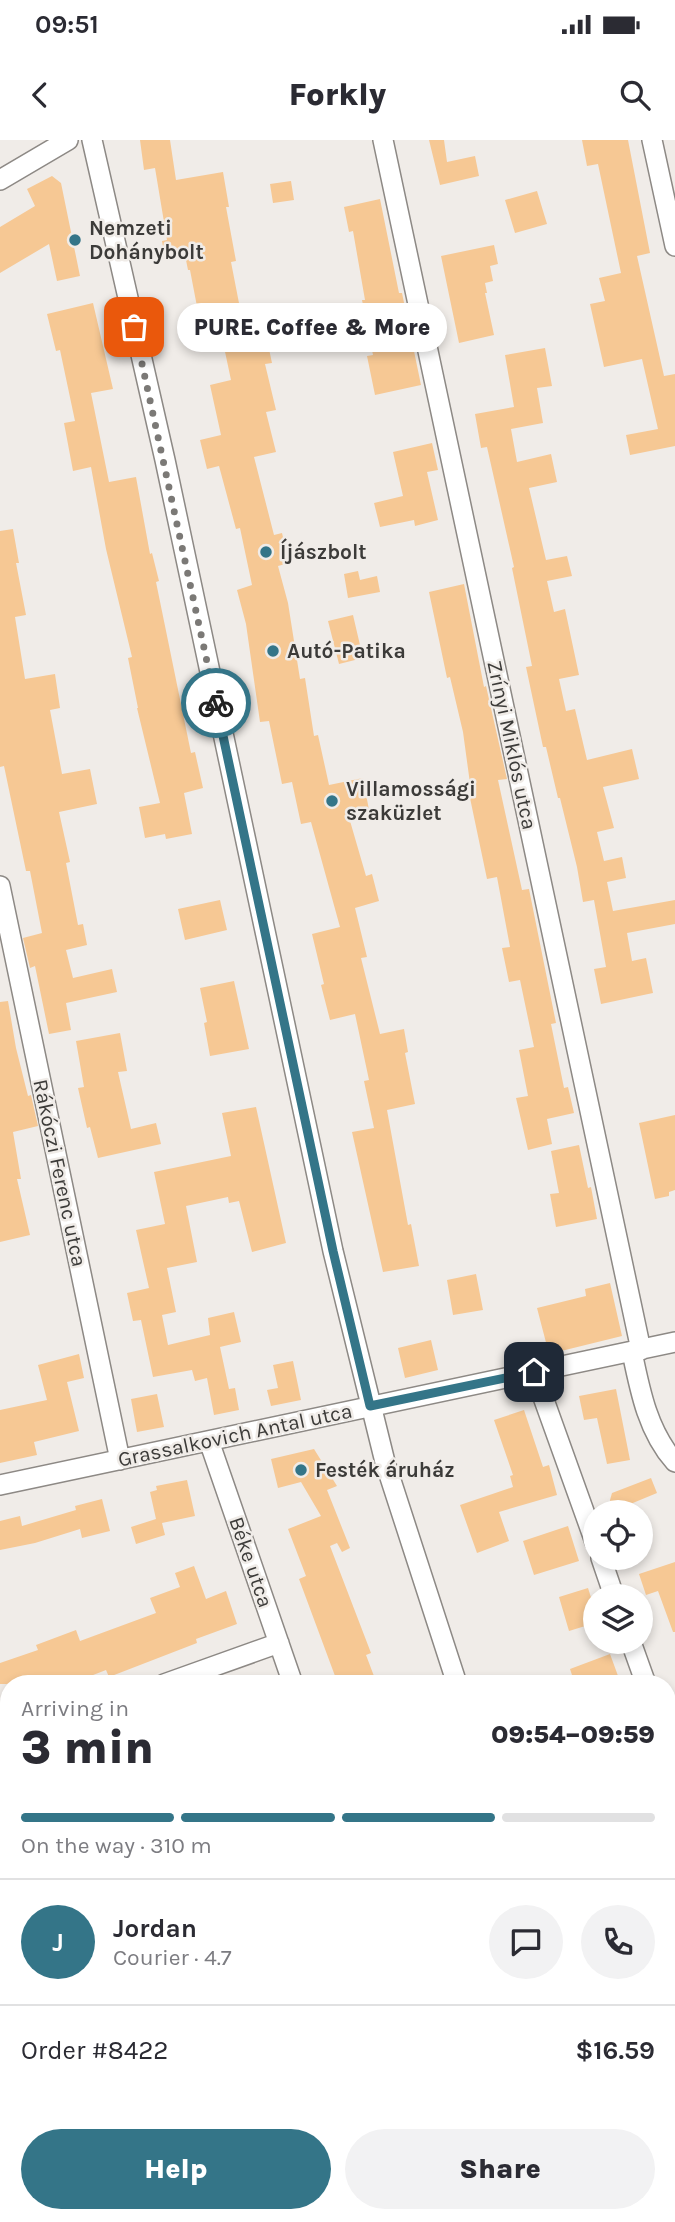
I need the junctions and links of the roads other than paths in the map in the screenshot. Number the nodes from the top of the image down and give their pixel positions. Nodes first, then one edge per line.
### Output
1 (68, 140) edge
2 (92, 140) edge
3 (383, 140) edge
4 (652, 140) edge
5 (0, 180) edge
6 (675, 246) edge
7 (0, 886) edge
8 (675, 1342) edge
9 (636, 1351) junction
10 (534, 1372) junction
11 (370, 1406) junction
12 (209, 1441) junction
13 (120, 1460) junction
14 (675, 1462) edge
15 (0, 1485) edge
16 (583, 1509) edge
17 (278, 1643) junction
18 (635, 1654) edge
19 (189, 1675) edge
20 (290, 1675) edge
21 (454, 1675) edge
22 (643, 1675) edge

1 - 5 street
2 - 11 street
3 - 9 street, Zrínyi Miklós utca
4 - 6 street
7 - 13 street, Rákóczi Ferenc utca
8 - 9 street, Grassalkovich Antal utca
9 - 10 street, Grassalkovich Antal utca
9 - 14 street, Zrínyi Miklós utca
10 - 11 street, Grassalkovich Antal utca
10 - 16 street
11 - 12 street, Grassalkovich Antal utca
11 - 21 street
12 - 13 street, Grassalkovich Antal utca
12 - 17 street, Béke utca
13 - 15 street, Grassalkovich Antal utca
17 - 19 street
17 - 20 street, Béke utca
18 - 22 street

